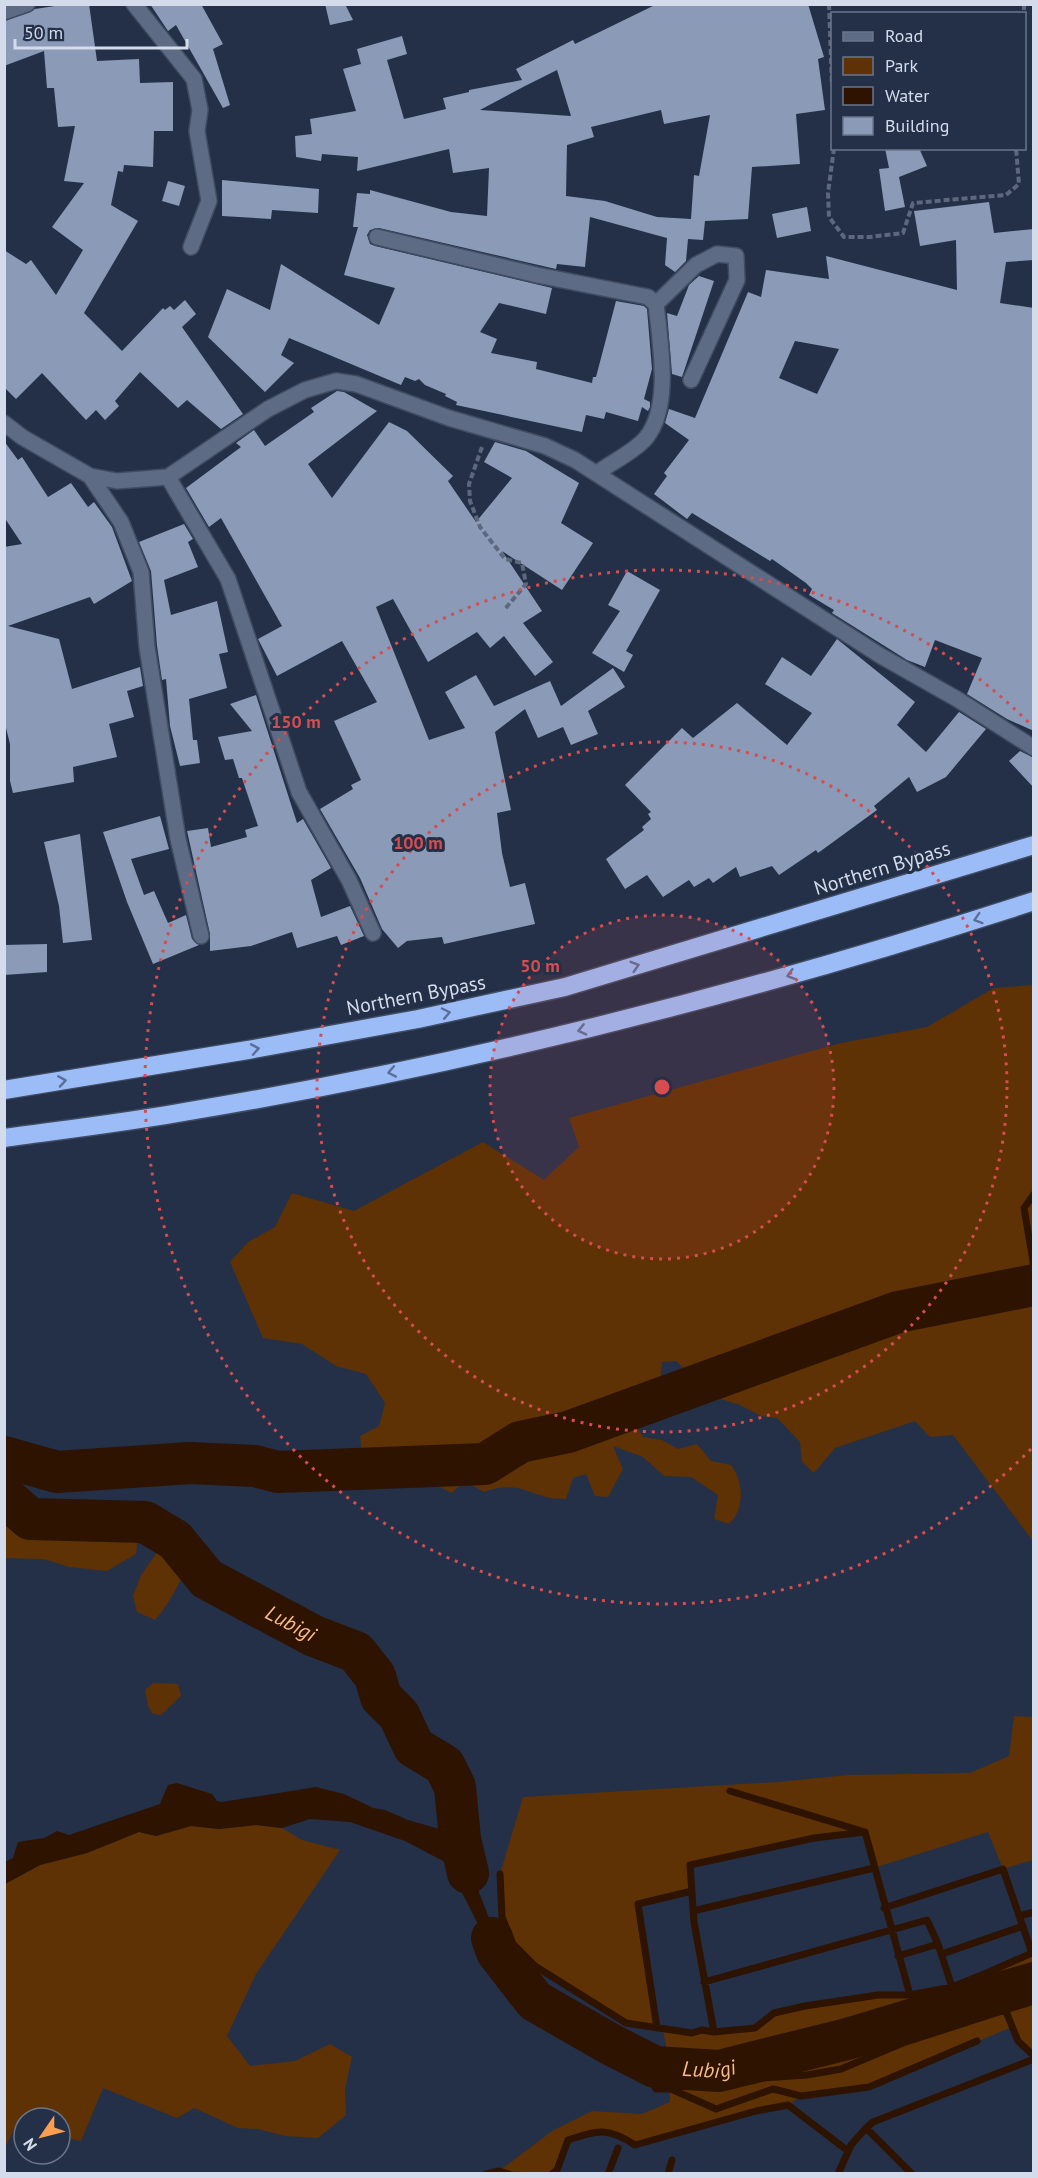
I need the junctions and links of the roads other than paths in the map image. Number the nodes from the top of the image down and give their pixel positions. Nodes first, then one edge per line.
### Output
1 (27, 4) edge
2 (134, 4) edge
3 (4, 12) edge
4 (377, 237) dead end
5 (191, 247) dead end
6 (656, 304) junction
7 (691, 380) dead end
8 (4, 423) edge
9 (597, 472) junction
10 (90, 476) junction
11 (168, 477) junction
12 (1034, 748) edge
13 (1034, 845) edge
14 (1034, 901) edge
15 (374, 933) dead end
16 (201, 936) dead end
17 (4, 1090) edge
18 (4, 1138) edge

1 - 3 street
2 - 5 street
4 - 6 street
6 - 7 street
6 - 9 street
8 - 10 street
9 - 11 street
9 - 12 street
10 - 11 street
10 - 16 street
11 - 15 street
17 -> 13 highway, Northern Bypass
14 -> 18 highway

